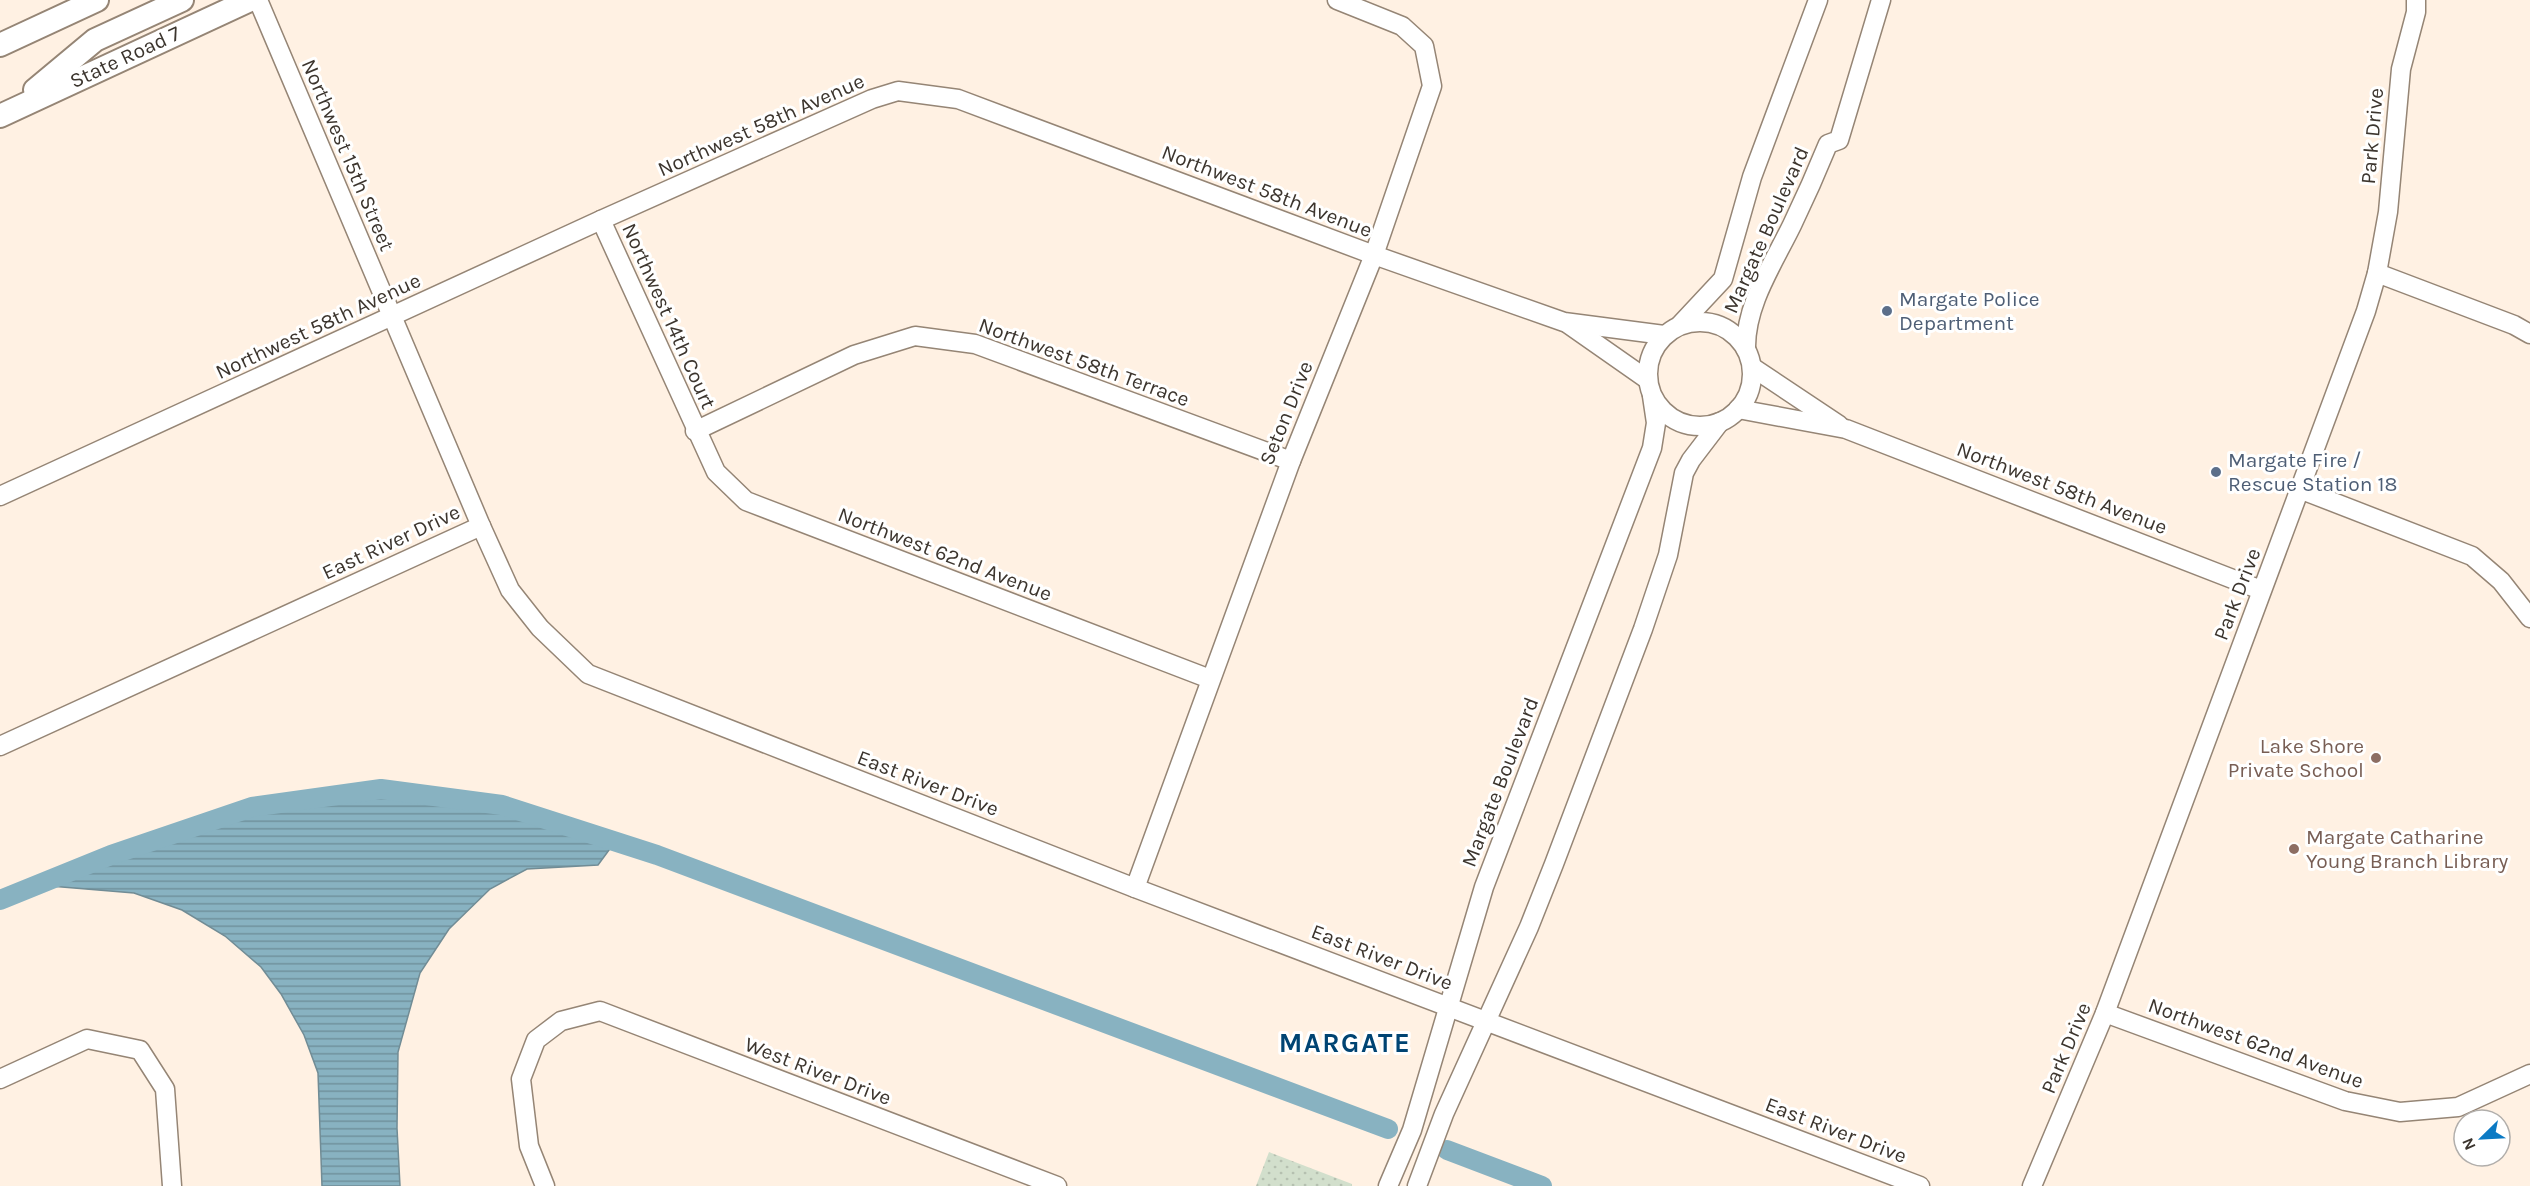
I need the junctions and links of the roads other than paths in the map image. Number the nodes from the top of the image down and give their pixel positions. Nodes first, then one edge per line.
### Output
1 (97, 0) edge
2 (182, 0) edge
3 (250, 0) edge
4 (258, 0) edge
5 (1337, 0) edge
6 (1818, 0) edge
7 (1881, 0) edge
8 (2416, 0) edge
9 (0, 45) edge
10 (6, 113) edge
11 (601, 220) junction
12 (1374, 255) junction
13 (2377, 273) junction
14 (393, 316) junction
15 (1564, 322) junction
16 (1680, 325) junction
17 (1664, 334) junction
18 (2530, 334) edge
19 (1746, 349) junction
20 (1752, 367) junction
21 (1650, 388) junction
22 (1738, 409) junction
23 (1720, 422) junction
24 (1846, 429) junction
25 (695, 430) junction
26 (1291, 461) junction
27 (2302, 490) junction
28 (0, 496) edge
29 (481, 526) junction
30 (2261, 590) junction
31 (2530, 618) edge
32 (1210, 680) junction
33 (0, 746) edge
34 (1135, 888) junction
35 (1448, 1006) junction
36 (2105, 1012) junction
37 (1486, 1022) junction
38 (2530, 1074) edge
39 (0, 1078) edge
40 (1024, 1180) edge
41 (172, 1186) edge
42 (545, 1186) edge
43 (1057, 1186) edge
44 (1388, 1186) edge
45 (1417, 1186) edge
46 (1920, 1186) edge
47 (2032, 1186) edge

1 - 9 main road
2 - 10 main road
3 - 10 main road, State Road 7
4 - 14 street, Northwest 15th Street
5 - 12 street, Seton Drive
6 - 16 street, Margate Boulevard
7 - 19 street, Margate Boulevard
8 - 13 street, Park Drive
11 - 12 street, Northwest 58th Avenue
11 - 14 street, Northwest 58th Avenue
11 - 25 street, Northwest 14th Court
12 - 15 street, Northwest 58th Avenue
12 - 26 street, Seton Drive
13 - 18 street
13 - 27 street, Park Drive
14 - 28 street, Northwest 58th Avenue
14 - 29 street, Northwest 15th Street
15 - 17 street, Northwest 58th Avenue
15 - 21 street, Northwest 58th Avenue
16 - 17 street
16 - 19 street
17 - 21 street
19 - 20 street
20 - 22 street
20 - 24 street, Northwest 58th Avenue
21 - 23 street
21 - 35 street, Margate Boulevard
22 - 23 street
22 - 24 street, Northwest 58th Avenue
23 - 37 street
24 - 30 street, Northwest 58th Avenue
25 - 26 street, Northwest 58th Terrace
25 - 32 street, Northwest 62nd Avenue
26 - 32 street, Seton Drive
27 - 30 street, Park Drive
27 - 31 street
29 - 33 street, East River Drive
29 - 34 street, East River Drive
30 - 36 street, Park Drive
32 - 34 street, Seton Drive
34 - 35 street, East River Drive
35 - 37 street, East River Drive
35 - 44 street, Margate Boulevard
36 - 38 street, Northwest 62nd Avenue
36 - 47 street, Park Drive
37 - 45 street
37 - 46 street, East River Drive
39 - 41 street
40 - 42 street, West River Drive
40 - 43 street, West River Drive

